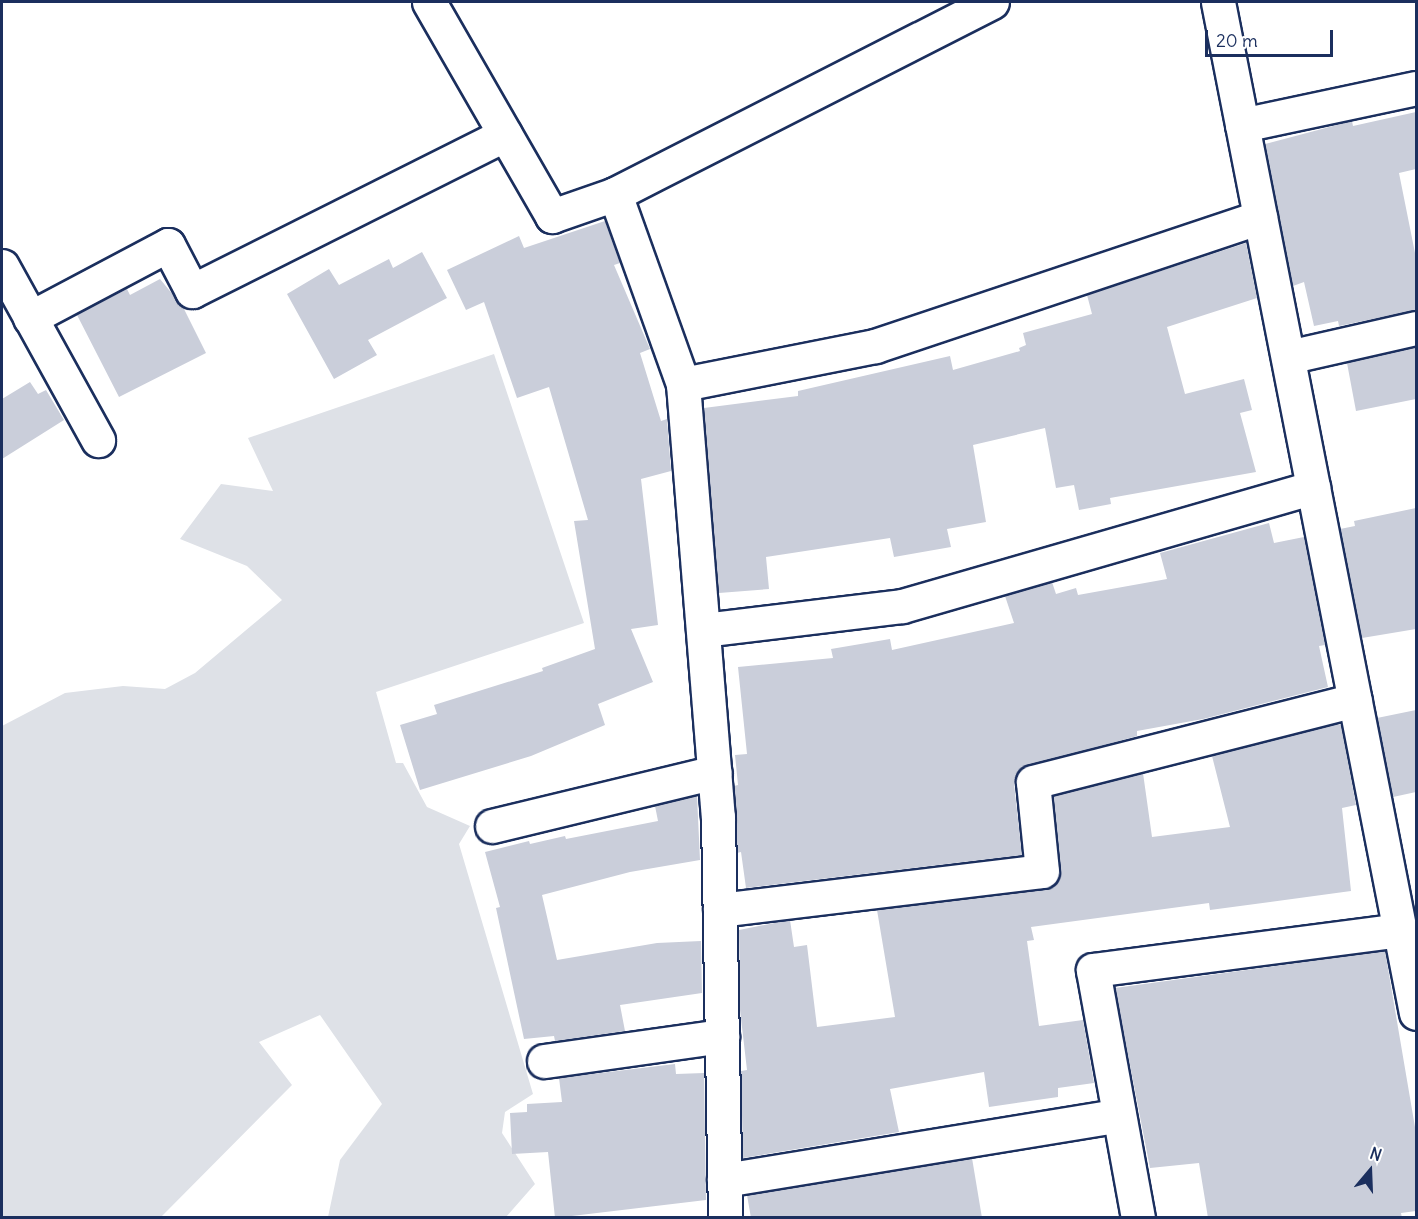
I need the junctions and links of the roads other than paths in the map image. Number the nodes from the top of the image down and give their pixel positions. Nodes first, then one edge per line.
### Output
1 (429, 2) edge
2 (992, 2) edge
3 (1218, 2) edge
4 (1416, 88) edge
5 (1242, 125) junction
6 (505, 134) junction
7 (615, 194) junction
8 (1260, 217) junction
9 (2, 266) edge
10 (30, 318) junction
11 (1416, 328) edge
12 (1288, 357) junction
13 (683, 384) junction
14 (98, 440) dead end
15 (1313, 487) junction
16 (704, 630) junction
17 (1355, 700) junction
18 (715, 772) junction
19 (492, 826) dead end
20 (720, 910) junction
21 (1400, 930) junction
22 (1416, 1013) edge
23 (722, 1036) junction
24 (544, 1061) dead end
25 (1119, 1115) junction
26 (724, 1180) junction
27 (725, 1218) edge
28 (1138, 1218) edge

1 - 6 street
2 - 7 street
3 - 5 street
4 - 5 street
5 - 8 street
6 - 7 street
6 - 10 street
7 - 13 street
8 - 12 street
8 - 13 street
9 - 10 street
10 - 14 street
11 - 12 street
12 - 15 street
13 - 16 street
15 - 16 street
15 - 17 street
16 - 18 street
17 - 20 street
17 - 21 street
18 - 19 street
18 - 20 street
20 - 23 street
21 - 22 street
21 - 25 street
23 - 24 street
23 - 26 street
25 - 26 street
25 - 28 street
26 - 27 street

